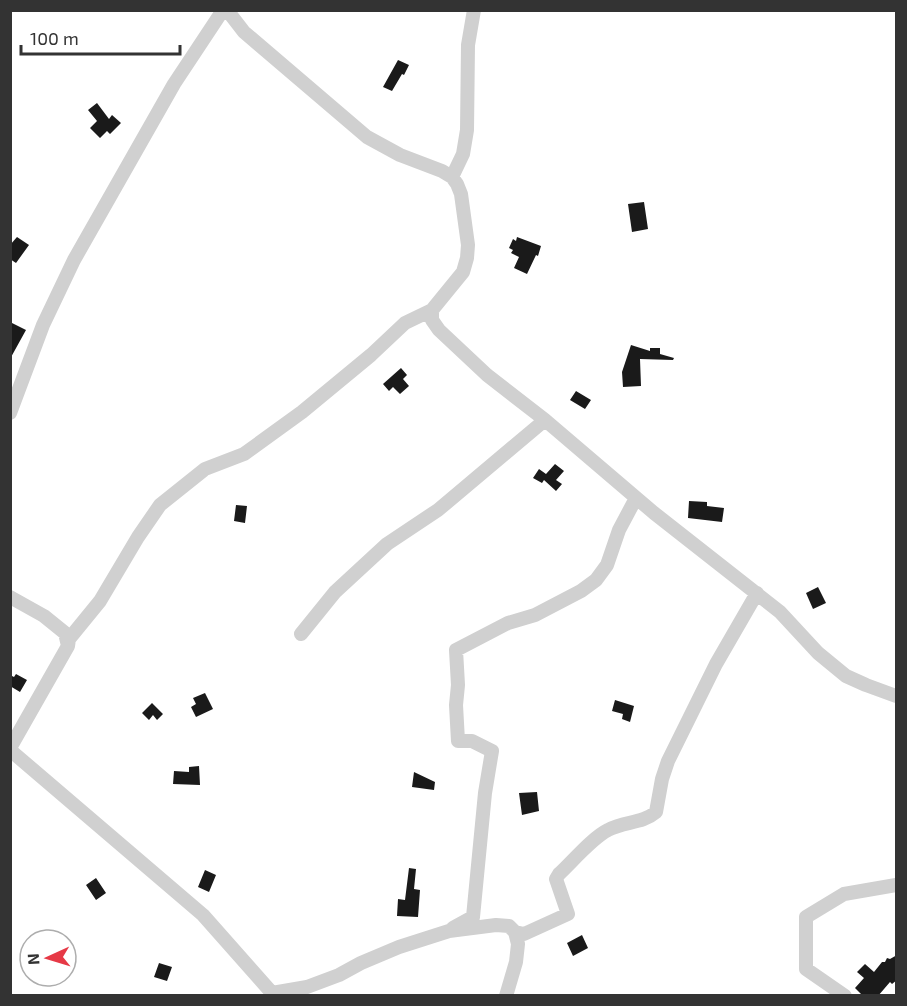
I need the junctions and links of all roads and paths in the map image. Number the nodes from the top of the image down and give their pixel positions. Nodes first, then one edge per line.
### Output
1 (225, 10) edge
2 (474, 10) edge
3 (452, 177) junction
4 (432, 310) junction
5 (10, 413) edge
6 (545, 420) junction
7 (636, 498) junction
8 (757, 593) junction
9 (10, 597) edge
10 (301, 634) dead end
11 (68, 646) junction
12 (897, 696) edge
13 (10, 749) edge
14 (897, 885) edge
15 (449, 931) junction
16 (514, 932) junction
17 (506, 996) edge
18 (844, 996) edge

1 - 3 street
1 - 5 street
2 - 3 street
3 - 4 street
4 - 6 street
4 - 11 street
6 - 7 street
6 - 10 street
7 - 8 street
7 - 15 street
8 - 12 street
8 - 16 street
9 - 11 street
11 - 13 street
13 - 15 street
14 - 18 street
15 - 16 street
16 - 17 street

